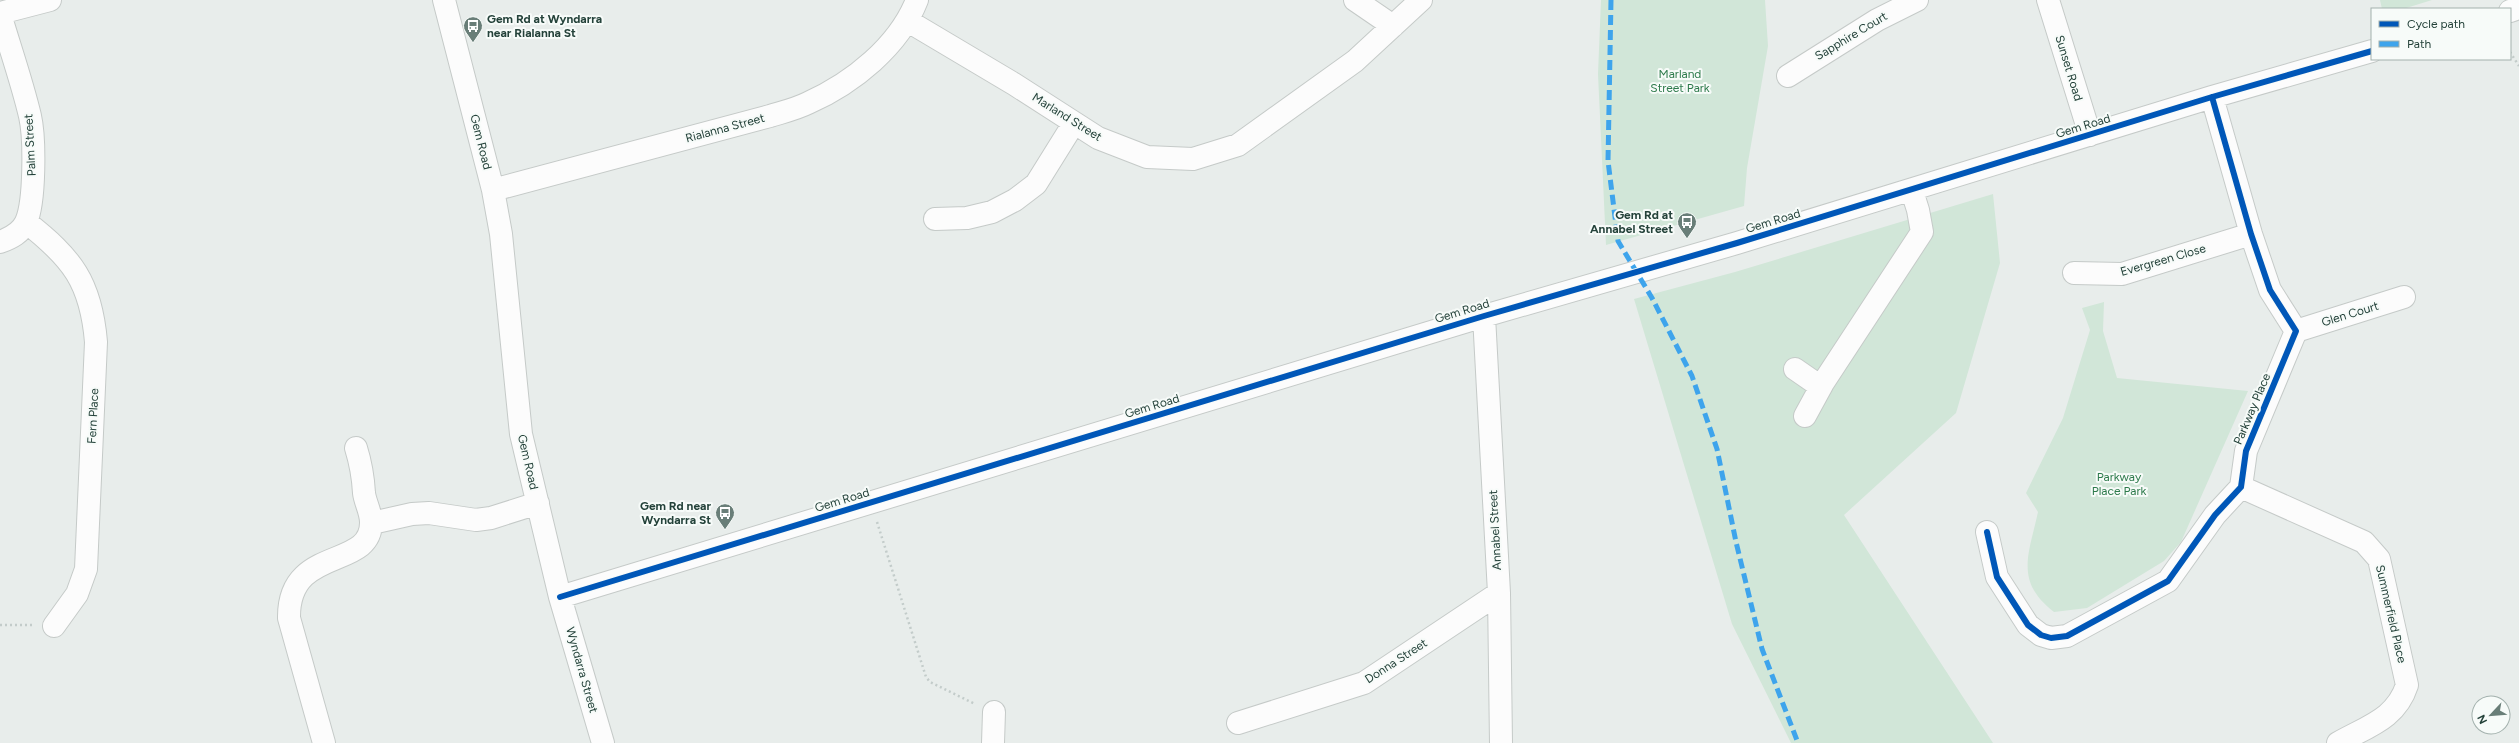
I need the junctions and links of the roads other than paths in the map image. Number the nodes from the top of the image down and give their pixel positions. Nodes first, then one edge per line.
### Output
1 (50, 0) edge
2 (444, 0) edge
3 (917, 0) edge
4 (1355, 0) edge
5 (1407, 0) edge
6 (1421, 0) edge
7 (1916, 0) edge
8 (2048, 0) edge
9 (0, 14) edge
10 (908, 21) junction
11 (1393, 26) junction
12 (2371, 51) edge
13 (1788, 76) dead end
14 (2212, 97) junction
15 (1074, 123) junction
16 (2090, 135) junction
17 (493, 190) junction
18 (1912, 191) junction
19 (935, 219) dead end
20 (26, 222) junction
21 (2251, 234) junction
22 (0, 242) edge
23 (2074, 273) dead end
24 (2404, 297) dead end
25 (1484, 316) junction
26 (2296, 330) junction
27 (1795, 369) dead end
28 (1822, 387) junction
29 (1805, 416) dead end
30 (356, 448) dead end
31 (2241, 488) junction
32 (538, 503) junction
33 (372, 523) junction
34 (1987, 532) dead end
35 (1499, 593) junction
36 (560, 597) junction
37 (54, 626) road end
38 (994, 712) road end
39 (1238, 723) dead end
40 (324, 743) edge
41 (603, 743) edge
42 (993, 743) edge
43 (1501, 743) edge
44 (2338, 743) edge

1 - 9 street
2 - 17 street, Gem Road
3 - 10 street, Rialanna Street
4 - 11 street
5 - 11 street, Marland Street
6 - 11 street, Marland Street
7 - 13 street, Sapphire Court
8 - 16 street, Sunset Road
9 - 20 street, Palm Street
10 - 15 street, Marland Street
10 - 17 street, Rialanna Street
11 - 15 street, Marland Street
12 - 14 street, Gem Road
14 - 16 street, Gem Road
14 - 21 street
15 - 19 street
16 - 18 street, Gem Road
17 - 32 street, Gem Road
18 - 25 street, Gem Road
18 - 28 street
20 - 22 street
20 - 37 street, Fern Place
21 - 23 street, Evergreen Close
21 - 26 street
24 - 26 street, Glen Court
25 - 35 street, Annabel Street
25 - 36 street, Gem Road
26 - 31 street, Parkway Place
27 - 28 street
28 - 29 street
30 - 33 street
31 - 34 street
31 - 44 street, Summerfield Place
32 - 33 street
32 - 36 street, Gem Road
33 - 40 street
35 - 39 street, Donna Street
35 - 43 street, Annabel Street
36 - 41 street, Wyndarra Street
38 - 42 street

